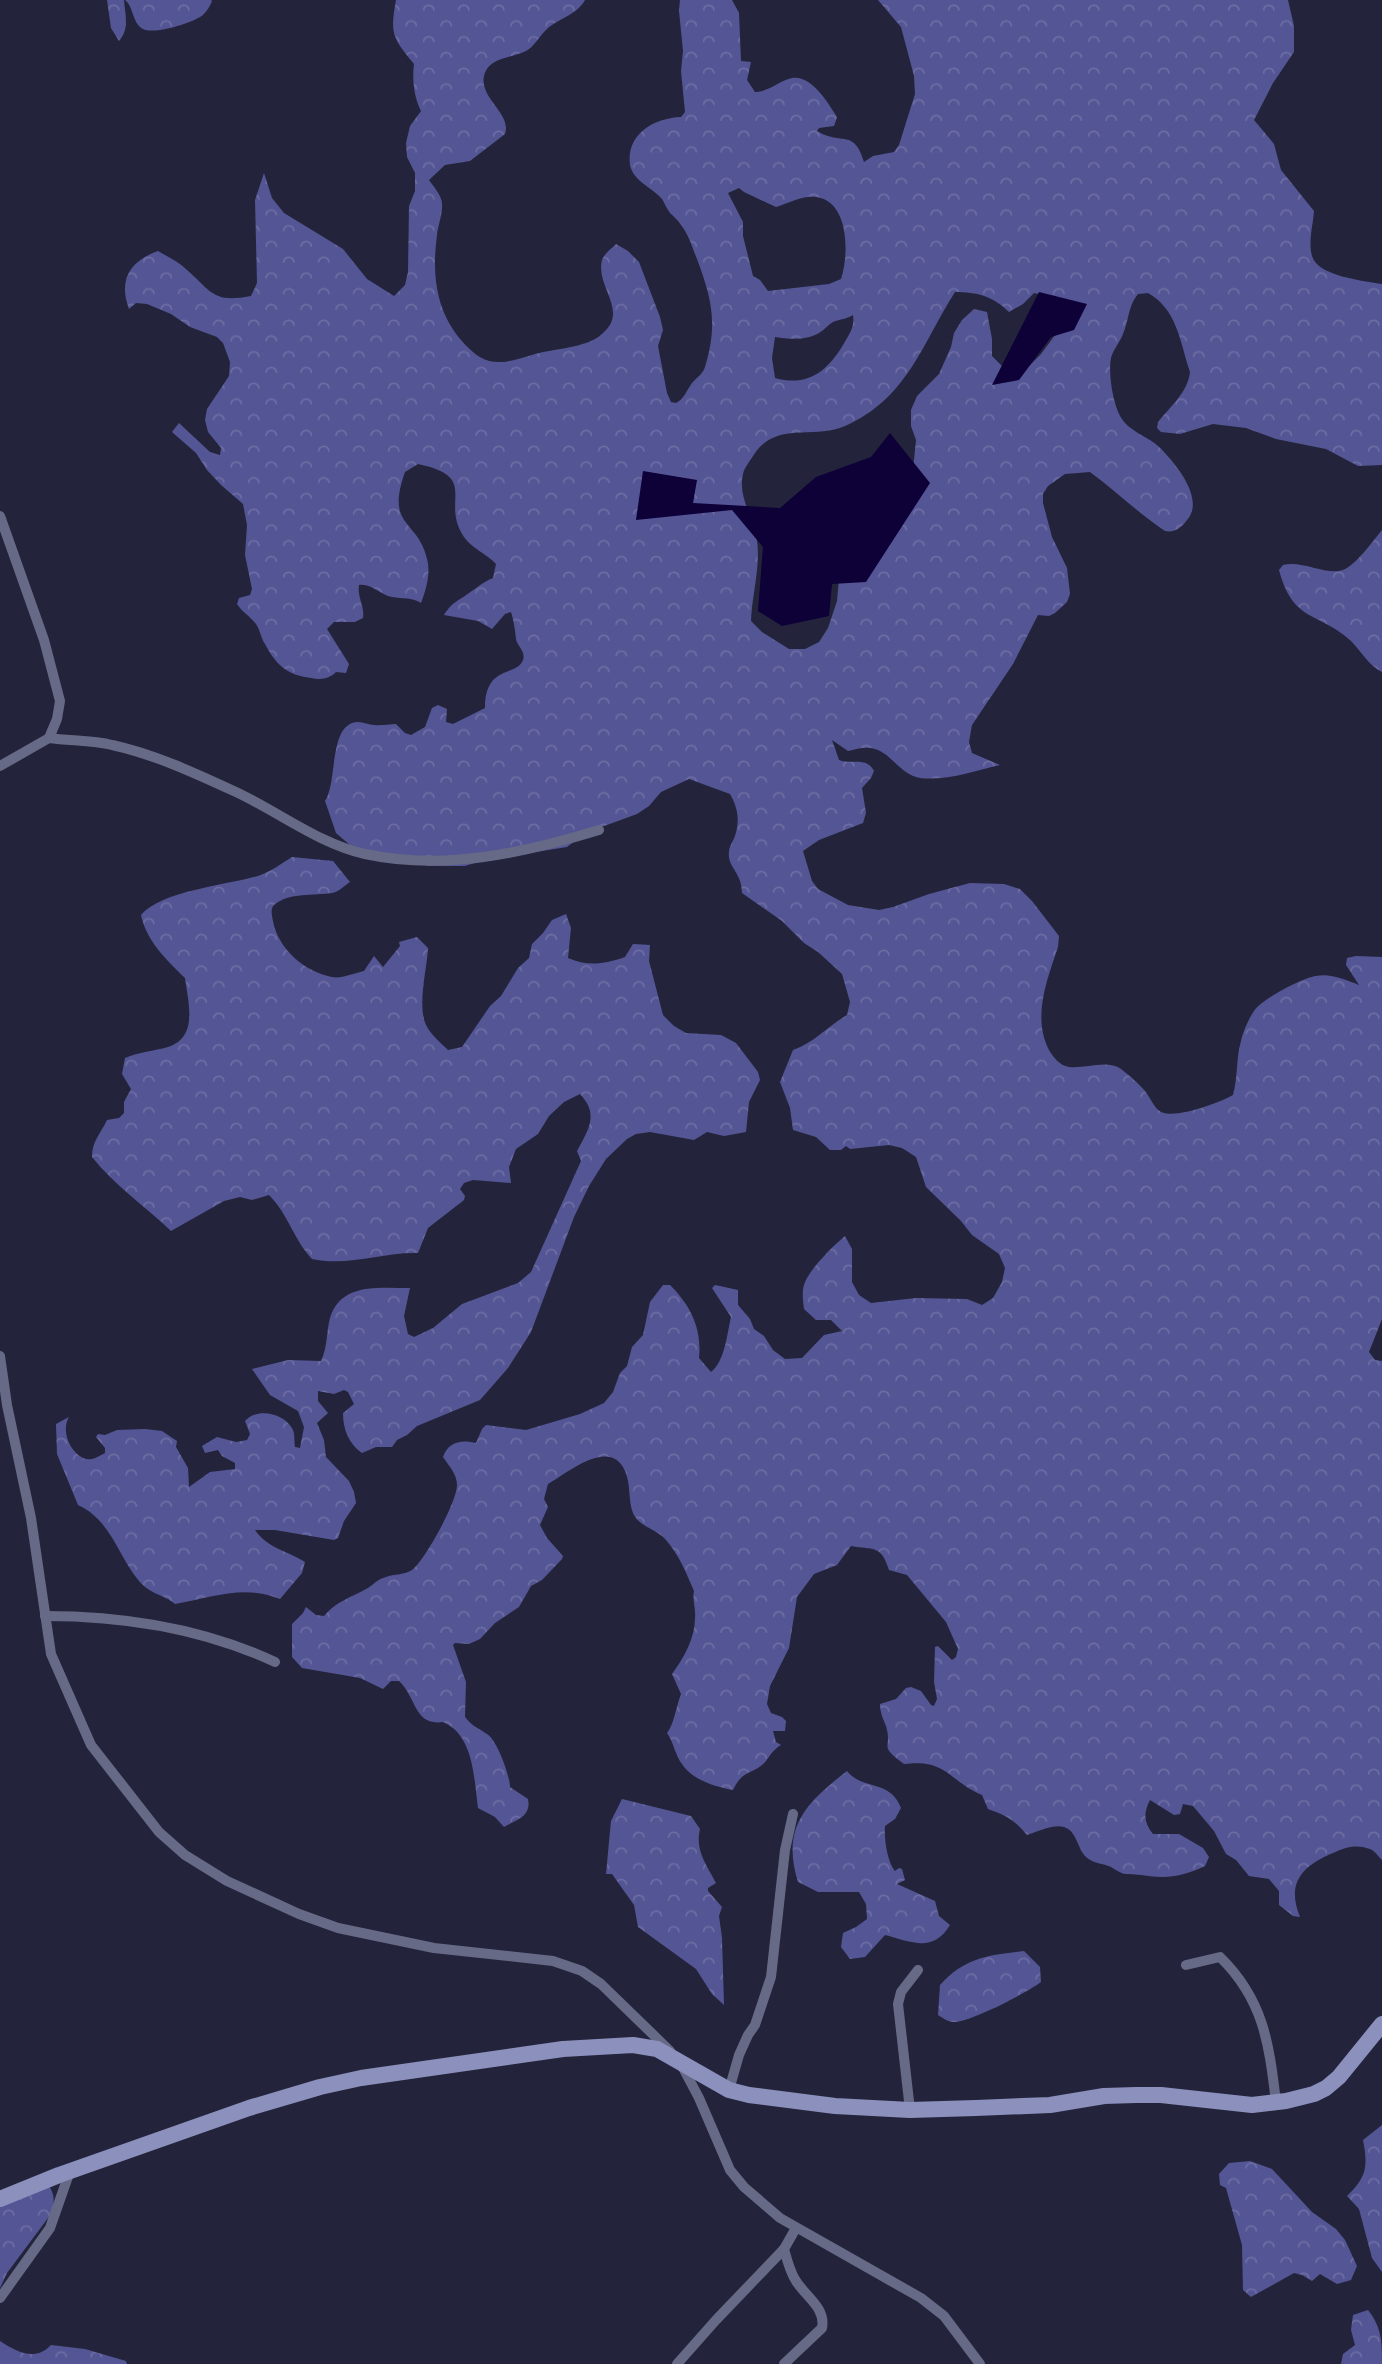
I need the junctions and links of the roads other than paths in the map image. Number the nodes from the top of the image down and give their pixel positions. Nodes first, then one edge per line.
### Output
1 (0, 516) edge
2 (49, 738) junction
3 (0, 766) edge
4 (599, 830) dead end
5 (0, 1356) edge
6 (45, 1616) junction
7 (275, 1662) dead end
8 (793, 1814) dead end
9 (1186, 1965) dead end
10 (918, 1970) dead end
11 (1382, 2024) edge
12 (678, 2060) junction
13 (729, 2090) junction
14 (1276, 2102) junction
15 (910, 2110) junction
16 (70, 2171) junction
17 (0, 2199) edge
18 (796, 2228) junction
19 (784, 2249) junction
20 (0, 2298) edge
21 (677, 2364) edge
22 (784, 2364) edge
23 (979, 2364) edge

1 - 2 street
2 - 3 street
2 - 4 street
5 - 6 street
6 - 7 street
6 - 12 street
8 - 13 street
9 - 14 street
10 - 15 street
11 - 14 street
12 - 13 street
12 - 16 street
12 - 18 street
13 - 15 street
14 - 15 street
16 - 17 street
16 - 20 street
18 - 19 street
18 - 23 street
19 - 21 street
19 - 22 street

